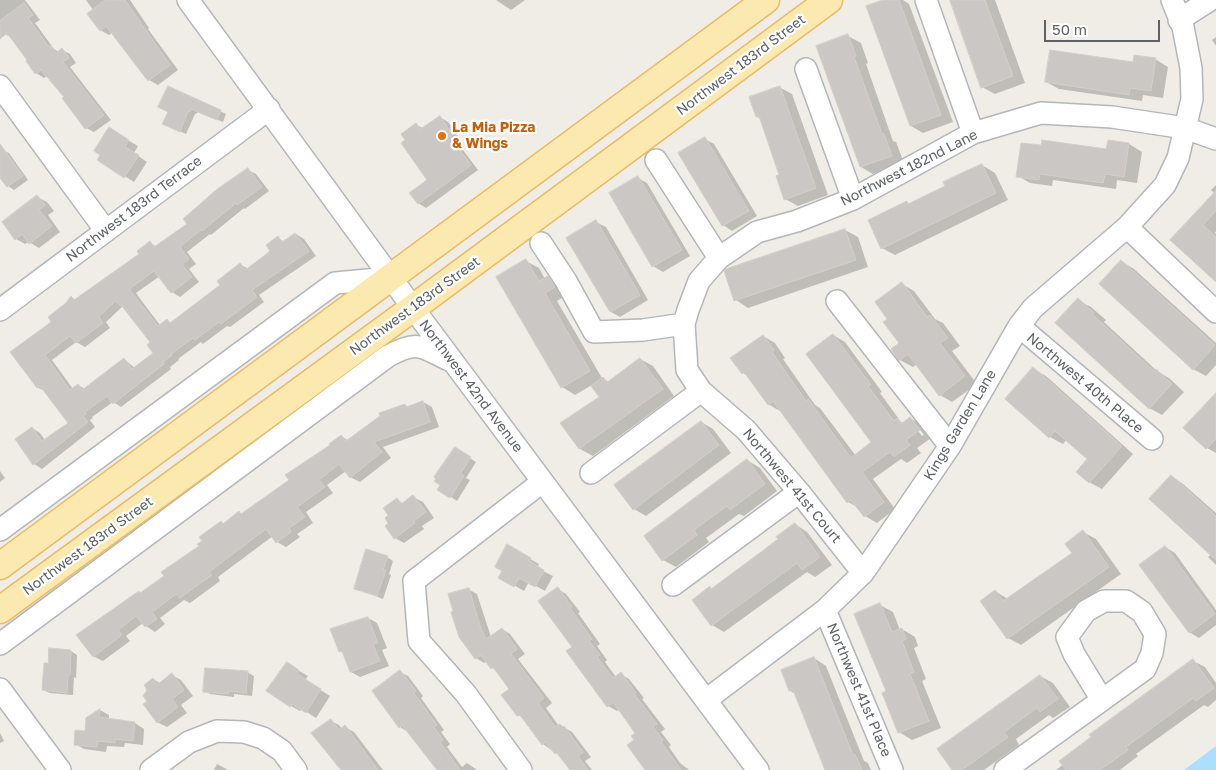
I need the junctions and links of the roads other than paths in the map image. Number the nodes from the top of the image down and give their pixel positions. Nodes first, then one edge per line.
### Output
1 (188, 0) edge
2 (766, 0) edge
3 (829, 0) edge
4 (926, 0) edge
5 (1172, 0) edge
6 (1210, 0) edge
7 (1179, 20) junction
8 (806, 69) dead end
9 (0, 86) edge
10 (269, 109) junction
11 (1185, 128) junction
12 (973, 133) junction
13 (1216, 139) edge
14 (656, 160) dead end
15 (853, 199) junction
16 (1127, 227) junction
17 (106, 230) junction
18 (540, 243) dead end
19 (719, 258) junction
20 (390, 278) junction
21 (837, 301) dead end
22 (413, 308) junction
23 (0, 310) edge
24 (1216, 312) edge
25 (684, 324) junction
26 (1018, 326) junction
27 (454, 363) junction
28 (701, 391) junction
29 (1152, 439) dead end
30 (950, 446) junction
31 (591, 473) dead end
32 (542, 482) junction
33 (799, 492) junction
34 (0, 530) edge
35 (0, 566) edge
36 (863, 573) junction
37 (673, 585) dead end
38 (0, 610) edge
39 (825, 610) junction
40 (0, 644) edge
41 (0, 690) edge
42 (706, 700) junction
43 (1102, 700) junction
44 (60, 770) edge
45 (151, 770) edge
46 (296, 770) edge
47 (521, 770) edge
48 (758, 770) edge
49 (892, 770) edge
50 (1006, 770) edge

1 - 10 street, Northwest 42nd Avenue
2 - 20 main road
3 - 22 main road, Northwest 183rd Street
4 - 12 street
5 - 7 street, Kings Garden Lane
6 - 7 street
7 - 11 street, Kings Garden Lane
8 - 15 street
9 - 17 street
10 - 17 street, Northwest 183rd Terrace
10 - 20 street, Northwest 42nd Avenue
11 - 12 street, Northwest 182nd Lane
11 - 13 street, Northwest 182nd Lane
11 - 16 street, Kings Garden Lane
12 - 15 street, Northwest 182nd Lane
14 - 19 street
15 - 19 street, Northwest 182nd Lane
16 - 24 street
16 - 26 street, Kings Garden Lane
17 - 23 street, Northwest 183rd Terrace
18 - 25 street
19 - 25 street, Northwest 182nd Lane
20 - 22 street, Northwest 42nd Avenue
20 - 34 street
20 - 35 main road
21 - 30 street
22 - 27 street, Northwest 42nd Avenue
22 - 38 main road, Northwest 183rd Street
25 - 28 street, Northwest 41st Court
26 - 29 street, Northwest 40th Place
26 - 30 street, Kings Garden Lane
27 - 32 street, Northwest 42nd Avenue
27 - 40 street
28 - 31 street
28 - 33 street, Northwest 41st Court
30 - 36 street, Kings Garden Lane
32 - 42 street, Northwest 42nd Avenue
32 - 47 street
33 - 36 street, Northwest 41st Court
33 - 37 street
36 - 39 street, Kings Garden Lane
39 - 42 street, Kings Garden Lane
39 - 49 street, Northwest 41st Place
41 - 44 street
42 - 48 street, Northwest 42nd Avenue
43 - 43 street
43 - 50 street
45 - 46 street

